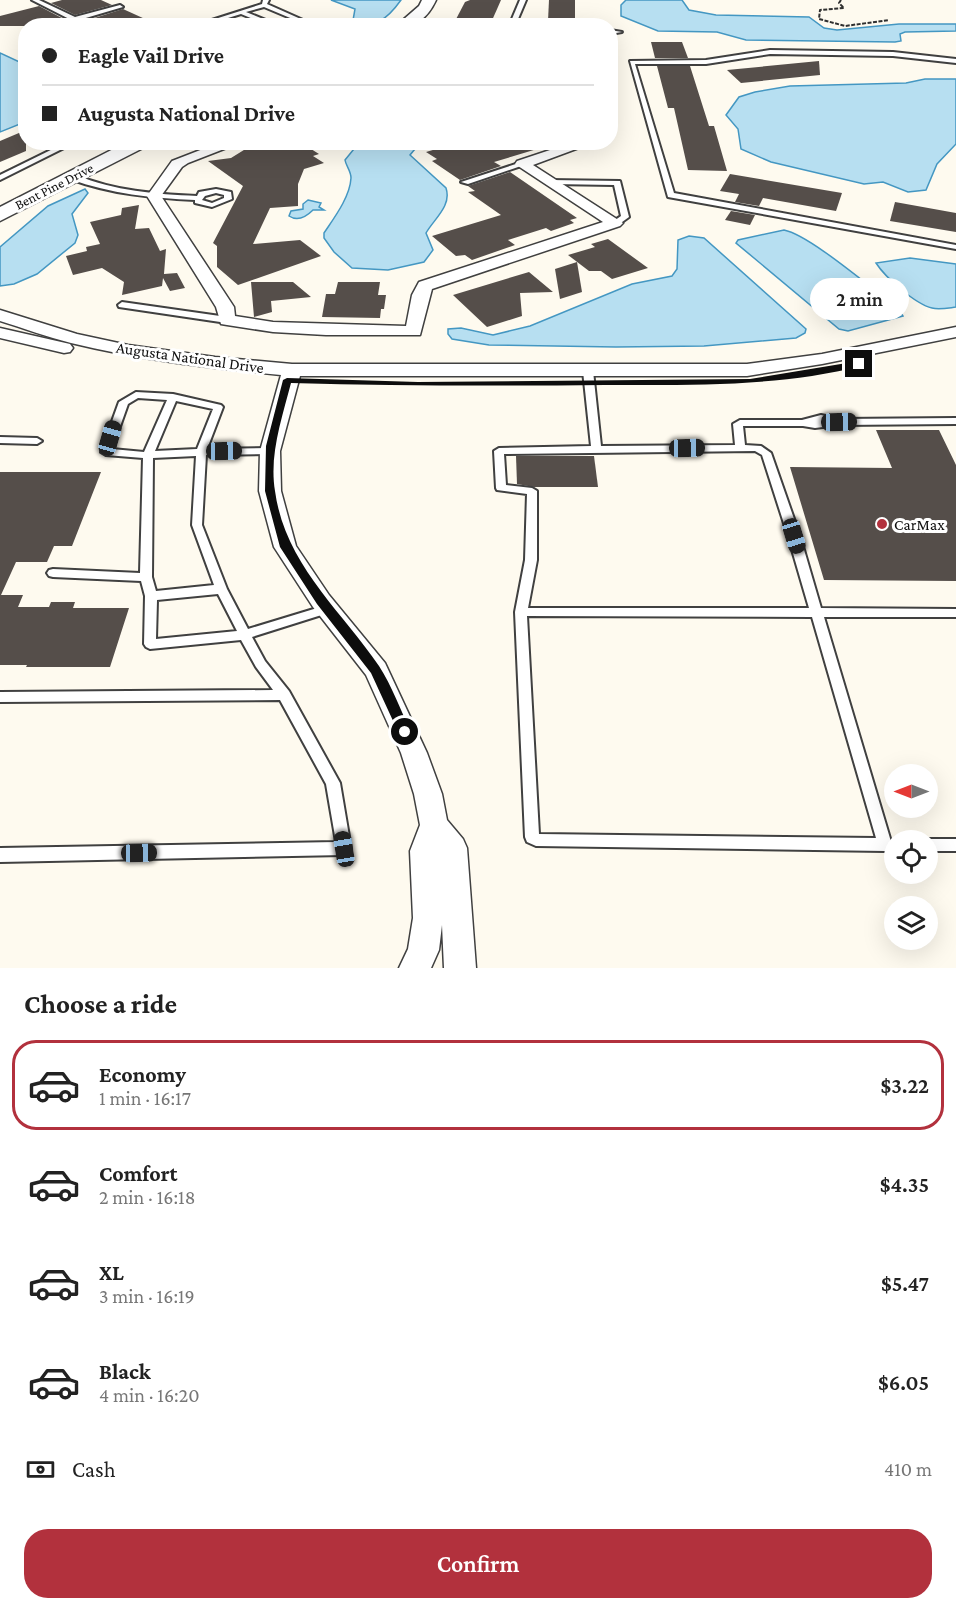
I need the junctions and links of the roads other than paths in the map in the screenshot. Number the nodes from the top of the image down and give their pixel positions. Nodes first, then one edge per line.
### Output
1 (35, 0) edge
2 (429, 0) edge
3 (523, 0) edge
4 (265, 2) edge
5 (120, 7) dead end
6 (241, 12) junction
7 (73, 18) edge
8 (79, 18) edge
9 (221, 18) edge
10 (256, 18) edge
11 (296, 18) edge
12 (413, 18) edge
13 (515, 18) edge
14 (956, 61) edge
15 (57, 150) edge
16 (125, 150) edge
17 (212, 150) edge
18 (565, 150) edge
19 (522, 164) junction
20 (73, 177) junction
21 (0, 178) edge
22 (465, 182) dead end
23 (552, 182) junction
24 (154, 196) junction
25 (198, 198) dead end
26 (0, 215) edge
27 (615, 223) junction
28 (956, 247) edge
29 (122, 305) dead end
30 (0, 315) edge
31 (227, 320) junction
32 (956, 332) edge
33 (0, 333) edge
34 (956, 344) edge
35 (289, 375) junction
36 (589, 377) junction
37 (173, 397) junction
38 (956, 421) edge
39 (0, 441) edge
40 (37, 441) dead end
41 (740, 447) junction
42 (596, 449) junction
43 (270, 451) junction
44 (201, 452) junction
45 (148, 455) junction
46 (53, 573) dead end
47 (146, 577) junction
48 (221, 589) junction
49 (152, 596) junction
50 (327, 609) junction
51 (521, 612) junction
52 (816, 612) junction
53 (956, 613) edge
54 (245, 634) junction
55 (284, 695) junction
56 (0, 697) edge
57 (434, 825) junction
58 (885, 830) edge
59 (884, 845) edge
60 (938, 845) edge
61 (956, 845) edge
62 (0, 855) edge
63 (415, 968) edge
64 (460, 968) edge

1 - 7 lane
2 - 12 street
3 - 13 lane
4 - 6 lane
4 - 11 lane
5 - 8 lane
6 - 9 lane
6 - 10 lane
14 - 28 lane
15 - 21 lane
16 - 20 street, Bent Pine Drive
17 - 24 street
18 - 19 street
19 - 22 lane
19 - 23 street
20 - 24 lane
20 - 26 street, Bent Pine Drive
23 - 27 street
23 - 27 lane
24 - 25 lane
24 - 31 street
27 - 31 street
29 - 31 lane
30 - 35 street, Augusta National Drive
32 - 36 street, Augusta National Drive
33 - 35 street, Augusta National Drive
34 - 36 street, Augusta National Drive
35 - 36 street, Augusta National Drive
35 - 43 street
36 - 42 lane
37 - 44 lane
37 - 45 lane
37 - 45 lane
38 - 41 lane
39 - 40 lane
41 - 42 lane
41 - 52 lane
42 - 51 lane
43 - 44 lane
43 - 50 street
44 - 45 lane
44 - 48 lane
45 - 47 lane
46 - 47 lane
47 - 49 lane
48 - 49 lane
48 - 54 lane
49 - 54 lane
50 - 54 lane
50 - 57 street
51 - 52 lane
51 - 59 lane
52 - 53 lane
52 - 58 lane
54 - 55 lane
55 - 56 lane
55 - 62 lane
57 - 63 street
57 - 64 street
60 - 61 lane

